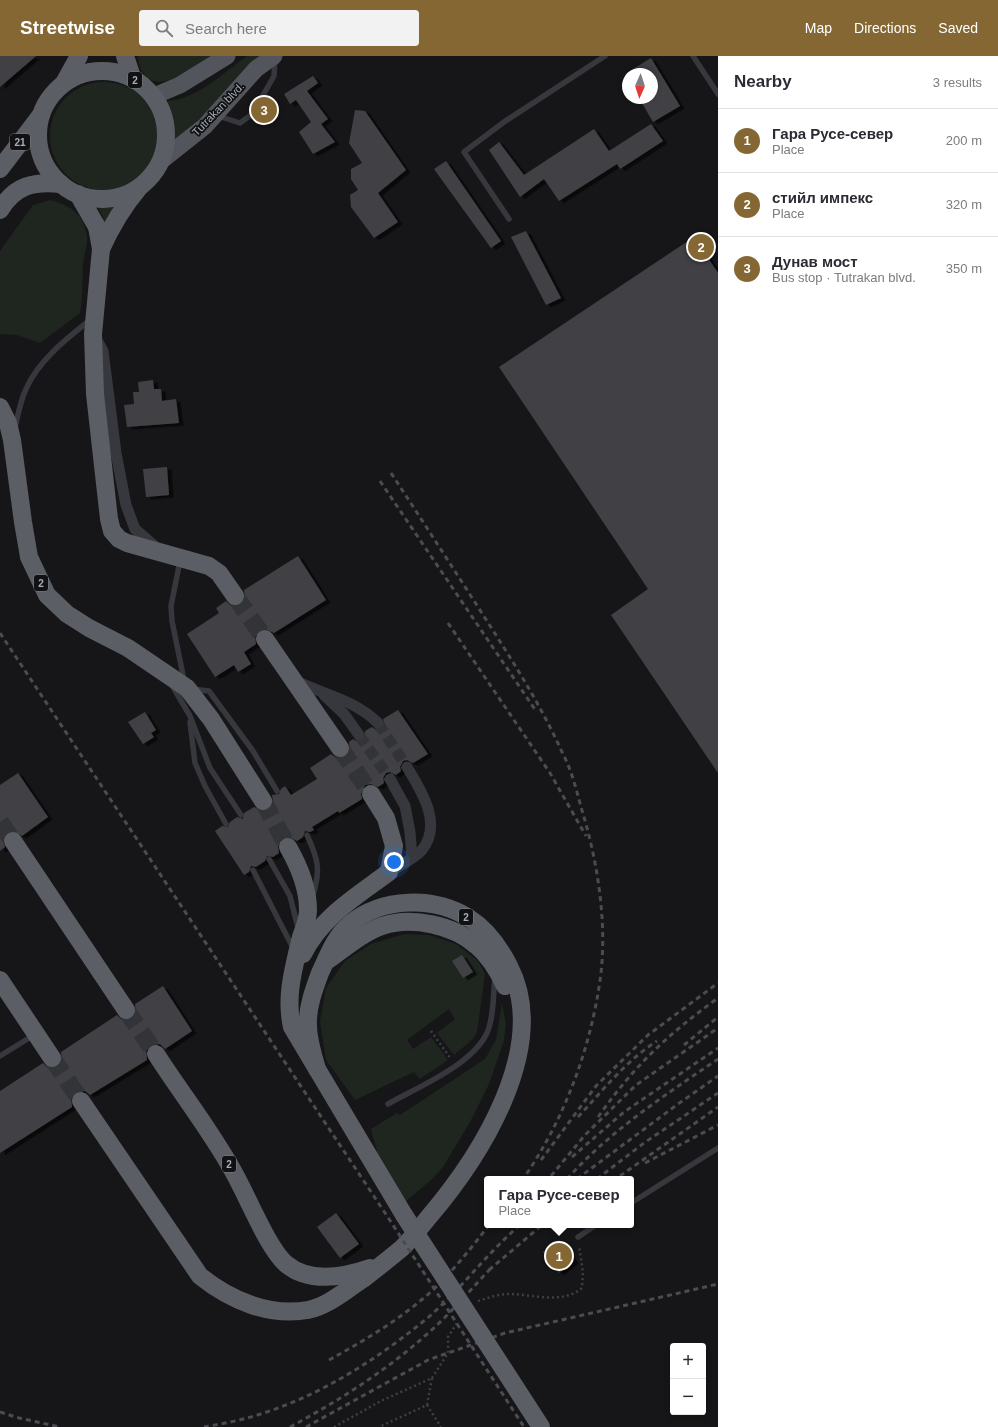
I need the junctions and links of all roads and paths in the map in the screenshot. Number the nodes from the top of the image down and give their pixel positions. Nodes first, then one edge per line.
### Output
1 (78, 56) edge
2 (125, 56) edge
3 (227, 56) edge
4 (274, 56) edge
5 (605, 56) edge
6 (693, 56) edge
7 (132, 77) junction
8 (64, 83) junction
9 (718, 94) edge
10 (154, 96) junction
11 (41, 115) junction
12 (216, 115) junction
13 (161, 161) junction
14 (0, 169) edge
15 (61, 184) junction
16 (142, 186) junction
17 (78, 194) junction
18 (0, 210) edge
19 (509, 219) dead end
20 (101, 249) junction
21 (95, 316) junction
22 (0, 407) edge
23 (12, 440) junction
24 (181, 557) junction
25 (235, 596) tunnel mouth
26 (265, 639) tunnel mouth
27 (163, 672) junction
28 (292, 680) junction
29 (186, 688) junction
30 (322, 693) junction
31 (190, 716) junction
32 (378, 723) tunnel mouth
33 (359, 735) tunnel mouth
34 (340, 748) tunnel mouth
35 (407, 767) tunnel mouth
36 (390, 779) tunnel mouth
37 (277, 791) dead end
38 (371, 794) tunnel mouth
39 (263, 801) tunnel mouth
40 (241, 815) dead end
41 (226, 824) dead end
42 (306, 835) dead end
43 (13, 842) tunnel mouth
44 (288, 847) tunnel mouth
45 (412, 858) junction
46 (269, 859) dead end
47 (253, 870) dead end
48 (389, 872) junction
49 (308, 911) junction
50 (298, 948) junction
51 (324, 963) junction
52 (496, 967) junction
53 (292, 976) junction
54 (0, 980) edge
55 (126, 1010) tunnel mouth
56 (431, 1031) dead end
57 (36, 1034) junction
58 (156, 1054) tunnel mouth
59 (0, 1056) edge
60 (52, 1058) tunnel mouth
61 (455, 1066) junction
62 (513, 1068) junction
63 (317, 1069) junction
64 (80, 1101) tunnel mouth
65 (388, 1104) dead end
66 (718, 1148) edge
67 (634, 1201) edge
68 (592, 1228) edge
69 (578, 1237) joint
70 (386, 1262) junction
71 (477, 1302) dead end
72 (462, 1318) dead end
73 (432, 1378) junction
74 (427, 1405) junction
75 (334, 1427) edge
76 (379, 1427) edge
77 (441, 1427) edge
78 (541, 1427) edge

1 - 8 highway, 2
2 - 7 highway, 2
3 - 10 main road
4 - 12 main road, Tutrakan blvd.
4 - 12 lane
5 - 19 lane
6 - 9 lane
7 - 8 highway, 2
7 - 10 highway, 2
8 - 11 highway, 2
10 - 13 highway, 2
11 - 14 highway, 21
11 - 15 highway, 2
12 - 13 main road, Tutrakan blvd.
13 - 16 highway, 2
15 - 17 highway, 2
15 - 18 highway, 2
16 - 17 highway, 2
16 - 20 highway
17 - 20 highway, 2
20 - 21 highway, 2
21 - 23 lane
21 - 24 highway, 2
22 - 23 highway, 2
23 - 27 highway, 2
24 - 25 highway, 2
24 - 29 lane
26 - 28 highway
27 - 29 highway, 2
27 - 31 lane
28 - 30 street
28 - 34 highway
29 - 37 lane
29 - 39 highway, 2
30 - 32 street
30 - 33 street
31 - 40 lane
31 - 41 lane
35 - 45 street
36 - 45 street
38 - 48 highway
42 - 49 lane
43 - 55 highway
44 - 49 highway, 2
45 - 48 street
46 - 50 lane
47 - 50 lane
48 - 53 highway, 2
49 - 50 highway, 2
50 - 53 highway, 2
51 - 52 highway, 2
51 - 62 highway, 2
51 - 63 highway, 2
52 - 61 lane
52 - 62 highway, 2
53 - 63 highway, 2
54 - 57 highway
56 - 61 path
57 - 59 lane
57 - 60 highway
58 - 70 highway, 2
61 - 65 lane
62 - 70 highway, 2
63 - 78 highway, 2, bridge
64 - 70 highway, 2
66 - 67 lane
68 - 69 lane
69 - 71 path
72 - 73 path
73 - 74 path
73 - 75 path
74 - 76 path
74 - 77 path

